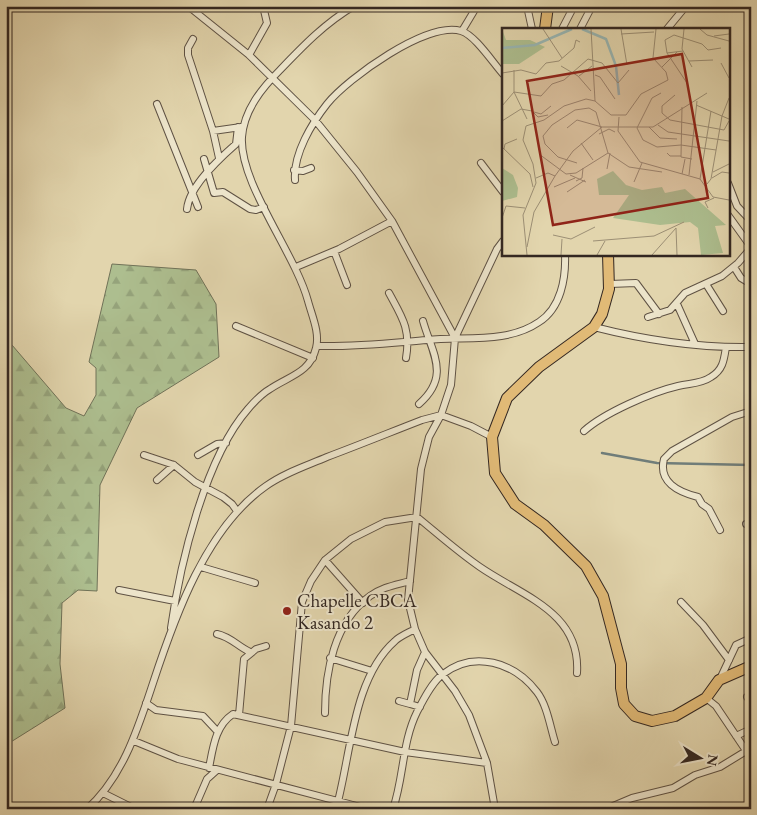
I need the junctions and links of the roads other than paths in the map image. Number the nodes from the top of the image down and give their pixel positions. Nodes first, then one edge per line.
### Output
1 (188, 6) edge
2 (263, 6) edge
3 (354, 6) edge
4 (476, 6) edge
5 (527, 6) edge
6 (548, 6) edge
7 (574, 6) edge
8 (686, 6) edge
9 (590, 7) edge
10 (532, 28) edge
11 (545, 28) edge
12 (563, 28) edge
13 (580, 28) edge
14 (668, 28) edge
15 (462, 31) junction
16 (193, 40) dead end
17 (249, 55) junction
18 (502, 73) edge
19 (274, 77) junction
20 (157, 104) dead end
21 (315, 120) junction
22 (241, 127) junction
23 (213, 131) junction
24 (219, 158) junction
25 (204, 159) dead end
26 (481, 163) dead end
27 (312, 168) dead end
28 (294, 170) junction
29 (208, 172) junction
30 (295, 180) dead end
31 (502, 191) edge
32 (192, 193) junction
33 (732, 201) edge
34 (198, 207) dead end
35 (264, 207) junction
36 (187, 209) dead end
37 (730, 217) edge
38 (392, 221) junction
39 (751, 221) edge
40 (502, 242) edge
41 (751, 247) edge
42 (334, 251) junction
43 (565, 255) edge
44 (608, 255) edge
45 (296, 266) junction
46 (734, 267) junction
47 (610, 284) junction
48 (706, 284) junction
49 (751, 284) edge
50 (347, 285) dead end
51 (389, 293) dead end
52 (677, 304) junction
53 (723, 311) dead end
54 (659, 314) junction
55 (648, 317) dead end
56 (423, 321) dead end
57 (236, 326) dead end
58 (594, 327) junction
59 (455, 338) junction
60 (428, 340) junction
61 (409, 342) junction
62 (695, 344) junction
63 (317, 346) junction
64 (751, 347) edge
65 (726, 348) junction
66 (313, 358) junction
67 (406, 358) dead end
68 (419, 404) dead end
69 (751, 411) edge
70 (441, 415) junction
71 (584, 432) dead end
72 (492, 437) junction
73 (226, 443) junction
74 (144, 455) dead end
75 (198, 455) dead end
76 (174, 465) junction
77 (157, 480) dead end
78 (206, 486) junction
79 (237, 511) junction
80 (417, 517) junction
81 (720, 530) dead end
82 (325, 560) junction
83 (201, 567) junction
84 (410, 581) junction
85 (255, 583) dead end
86 (119, 590) dead end
87 (175, 601) junction
88 (681, 602) dead end
89 (363, 603) junction
90 (171, 628) junction
91 (415, 629) junction
92 (217, 634) dead end
93 (749, 639) dead end
94 (266, 646) dead end
95 (250, 652) junction
96 (425, 652) junction
97 (330, 658) junction
98 (729, 660) junction
99 (751, 666) edge
100 (372, 671) junction
101 (577, 673) dead end
102 (442, 674) junction
103 (719, 680) junction
104 (706, 698) junction
105 (399, 702) dead end
106 (146, 704) junction
107 (410, 704) junction
108 (420, 707) junction
109 (325, 713) dead end
110 (239, 715) junction
111 (291, 726) junction
112 (751, 729) edge
113 (218, 732) junction
114 (736, 736) junction
115 (350, 739) junction
116 (134, 741) junction
117 (555, 742) dead end
118 (748, 750) edge
119 (405, 752) junction
120 (751, 758) edge
121 (487, 763) junction
122 (213, 769) junction
123 (276, 784) junction
124 (102, 794) junction
125 (338, 801) junction
126 (87, 809) edge
127 (135, 809) edge
128 (194, 809) edge
129 (266, 809) edge
130 (336, 809) edge
131 (368, 809) edge
132 (394, 809) edge
133 (495, 809) edge
134 (606, 809) edge

1 - 17 street
2 - 17 street
3 - 19 street
4 - 15 street
5 - 10 street
6 - 11 highway
7 - 12 street
8 - 14 street
9 - 13 street
15 - 18 street
15 - 21 street
16 - 23 street
17 - 19 street
19 - 21 street
19 - 22 street
20 - 32 street
21 - 28 street
21 - 38 street
22 - 23 street
22 - 24 street
22 - 35 street
23 - 24 street
24 - 29 street
25 - 29 street
26 - 31 street
27 - 28 street
28 - 30 street
29 - 32 street
29 - 35 street
32 - 34 street
32 - 36 street
33 - 39 street
35 - 45 street
37 - 41 street
38 - 42 street
38 - 59 street
40 - 59 street
41 - 46 street
42 - 45 street
42 - 50 street
43 - 59 street
44 - 47 highway
45 - 63 street
46 - 48 street
46 - 49 street
47 - 54 street
47 - 58 highway
48 - 52 street
48 - 53 street
51 - 61 street
52 - 54 street
52 - 62 street
54 - 55 street
56 - 60 street
57 - 66 street
58 - 62 street
58 - 72 highway
59 - 60 street
59 - 70 street
60 - 61 street
60 - 68 street
61 - 63 street
61 - 67 street
62 - 65 street
63 - 66 street
64 - 65 street
65 - 71 street
66 - 73 street
69 - 81 street
70 - 72 street
70 - 79 street
70 - 80 street
72 - 104 highway
73 - 75 street
73 - 78 street
74 - 76 street
76 - 77 street
76 - 78 street
78 - 79 street
78 - 87 street
79 - 83 street
80 - 82 street
80 - 84 street
80 - 101 street
82 - 89 street
82 - 111 street
83 - 85 street
83 - 90 street
84 - 89 street
84 - 91 street
86 - 87 street
87 - 90 street
88 - 98 street
89 - 97 street
90 - 106 street
91 - 96 street
91 - 100 street
92 - 95 street
93 - 98 street
94 - 95 street
95 - 110 street
96 - 102 street
96 - 107 street
97 - 100 street
97 - 109 street
98 - 103 street
99 - 103 highway
100 - 115 street
102 - 108 street
102 - 117 street
102 - 121 street
103 - 104 highway
104 - 114 street
105 - 107 street
106 - 113 street
106 - 116 street
107 - 108 street
108 - 119 street
110 - 111 street
110 - 113 street
111 - 115 street
111 - 123 street
112 - 114 street
113 - 122 street
114 - 118 street
115 - 119 street
115 - 125 street
116 - 122 street
116 - 124 street
118 - 120 street
118 - 134 street
119 - 121 street
119 - 132 street
121 - 133 street
122 - 123 street
122 - 128 street
123 - 125 street
123 - 129 street
124 - 126 street
124 - 127 street
125 - 130 street
125 - 131 street

